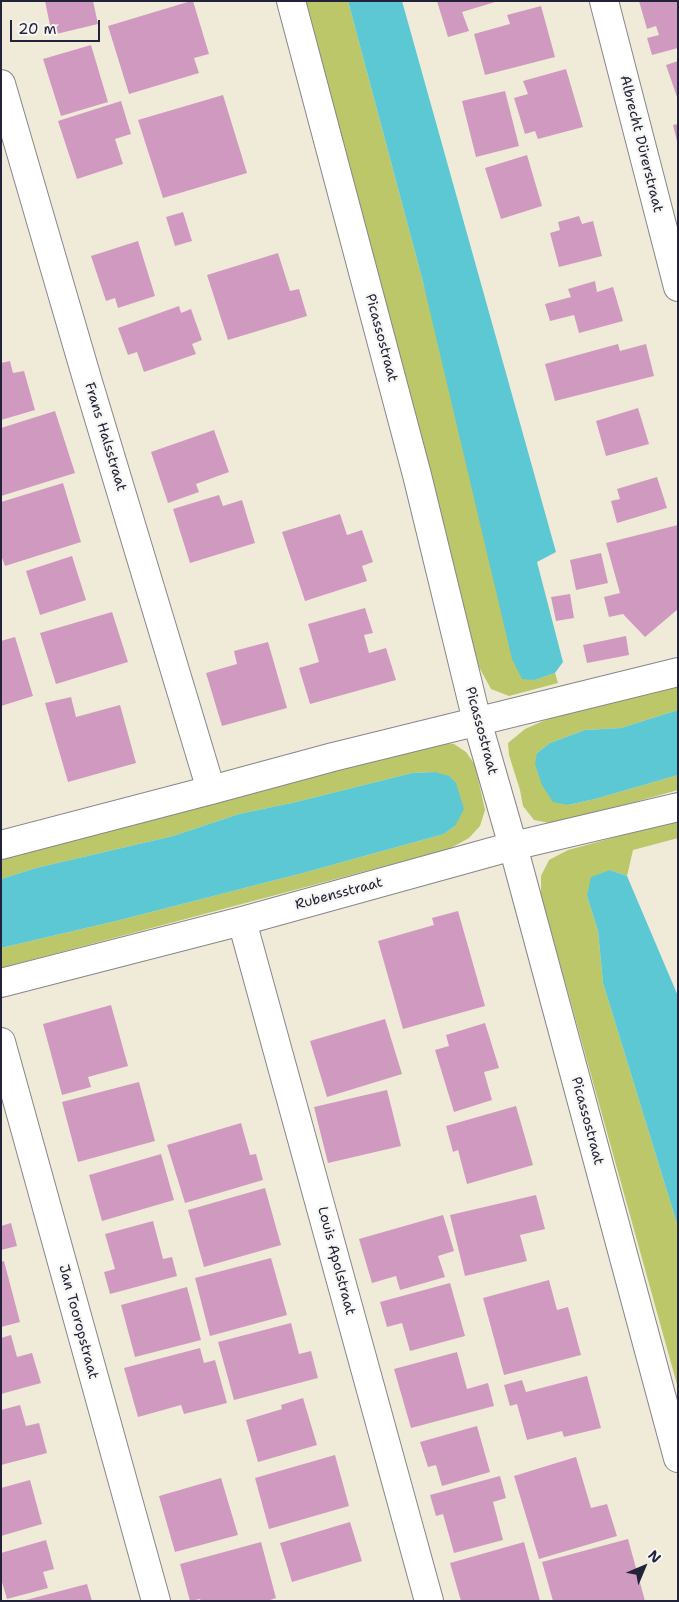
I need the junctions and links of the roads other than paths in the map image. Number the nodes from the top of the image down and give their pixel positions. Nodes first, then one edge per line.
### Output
1 (291, 1) edge
2 (604, 1) edge
3 (1, 84) edge
4 (678, 287) edge
5 (678, 672) edge
6 (477, 721) junction
7 (212, 790) junction
8 (678, 806) edge
9 (1, 845) edge
10 (513, 846) junction
11 (242, 921) junction
12 (1, 983) edge
13 (1, 1042) edge
14 (678, 1458) edge
15 (156, 1601) edge
16 (430, 1601) edge

1 - 6 street, Picassostraat
2 - 4 street, Albrecht Dürerstraat
3 - 7 street, Frans Halsstraat
5 - 6 street
6 - 7 street
6 - 10 street, Picassostraat
7 - 9 street
8 - 10 street, Rubensstraat
10 - 11 street, Rubensstraat
10 - 14 street, Picassostraat
11 - 12 street, Rubensstraat
11 - 16 street, Louis Apolstraat
13 - 15 street, Jan Tooropstraat

